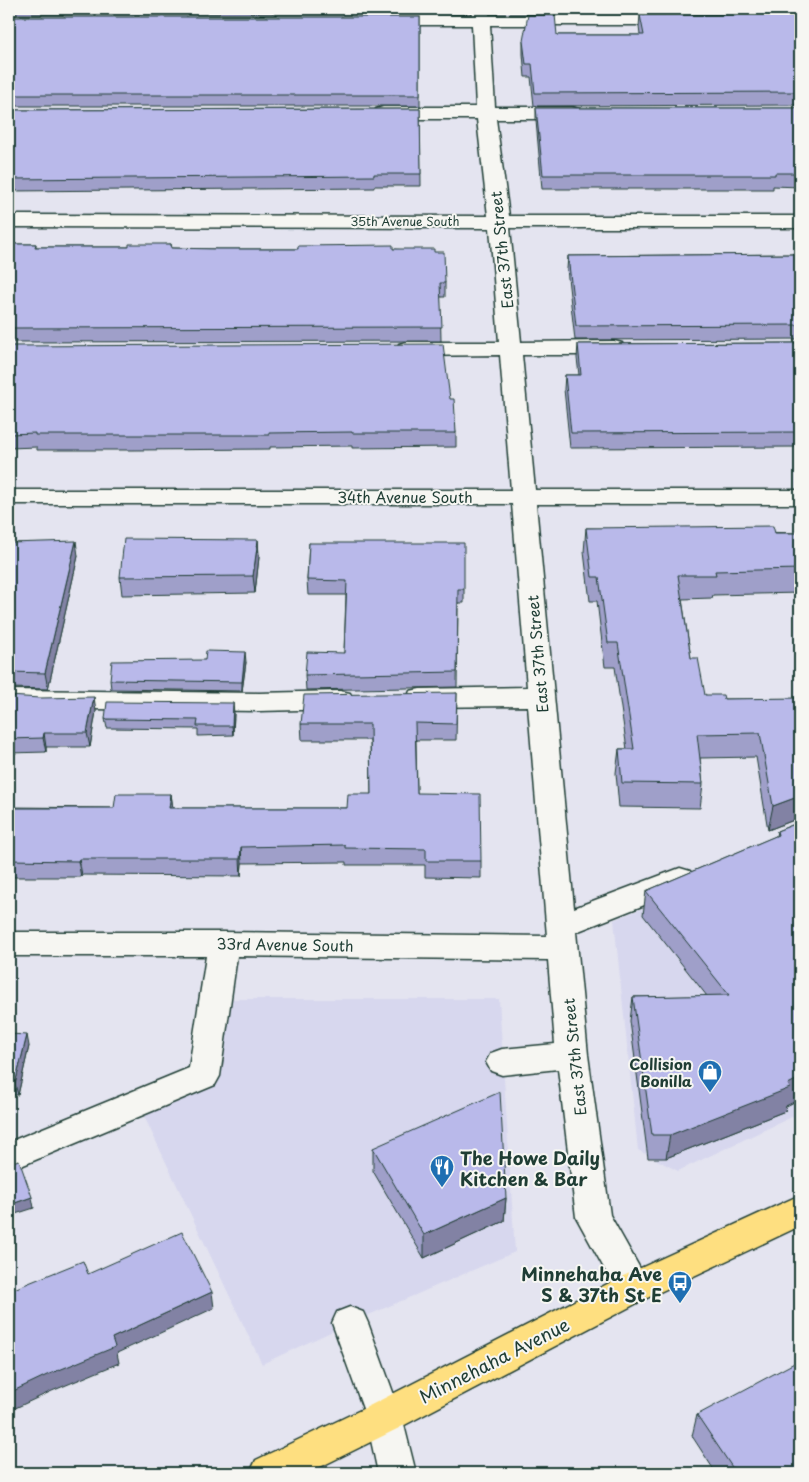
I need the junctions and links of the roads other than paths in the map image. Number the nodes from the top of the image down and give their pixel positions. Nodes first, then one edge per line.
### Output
1 (480, 14) edge
2 (365, 20) edge
3 (691, 20) edge
4 (364, 113) edge
5 (486, 113) junction
6 (587, 113) edge
7 (9, 221) edge
8 (500, 221) junction
9 (800, 222) edge
10 (510, 348) junction
11 (635, 348) edge
12 (388, 349) edge
13 (523, 496) junction
14 (9, 497) edge
15 (797, 497) edge
16 (800, 521) edge
17 (541, 696) junction
18 (9, 699) edge
19 (394, 699) edge
20 (365, 700) edge
21 (701, 870) edge
22 (561, 937) junction
23 (9, 944) edge
24 (223, 944) junction
25 (572, 1055) junction
26 (502, 1062) dead end
27 (9, 1157) edge
28 (800, 1210) edge
29 (633, 1288) junction
30 (350, 1324) dead end
31 (384, 1417) junction
32 (269, 1473) edge
33 (396, 1473) edge

1 - 2 street
1 - 3 street
1 - 5 street, East 37th Street
4 - 5 street
5 - 6 street
5 - 8 street, East 37th Street
7 - 8 street, 35th Avenue South
8 - 9 street, 35th Avenue South
8 - 10 street, East 37th Street
10 - 11 street
10 - 12 street
10 - 13 street, East 37th Street
13 - 14 street, 34th Avenue South
13 - 15 street, 34th Avenue South
13 - 17 street, East 37th Street
15 - 16 street
17 - 19 street
17 - 22 street, East 37th Street
18 - 20 street
21 - 22 street
22 - 24 street, 33rd Avenue South
22 - 25 street, East 37th Street
23 - 24 street, 33rd Avenue South
24 - 27 street
25 - 26 street
25 - 29 street, East 37th Street
28 - 29 main road, Minnehaha Avenue
29 - 31 main road, Minnehaha Avenue
30 - 31 street
31 - 32 main road, Minnehaha Avenue
31 - 33 street

